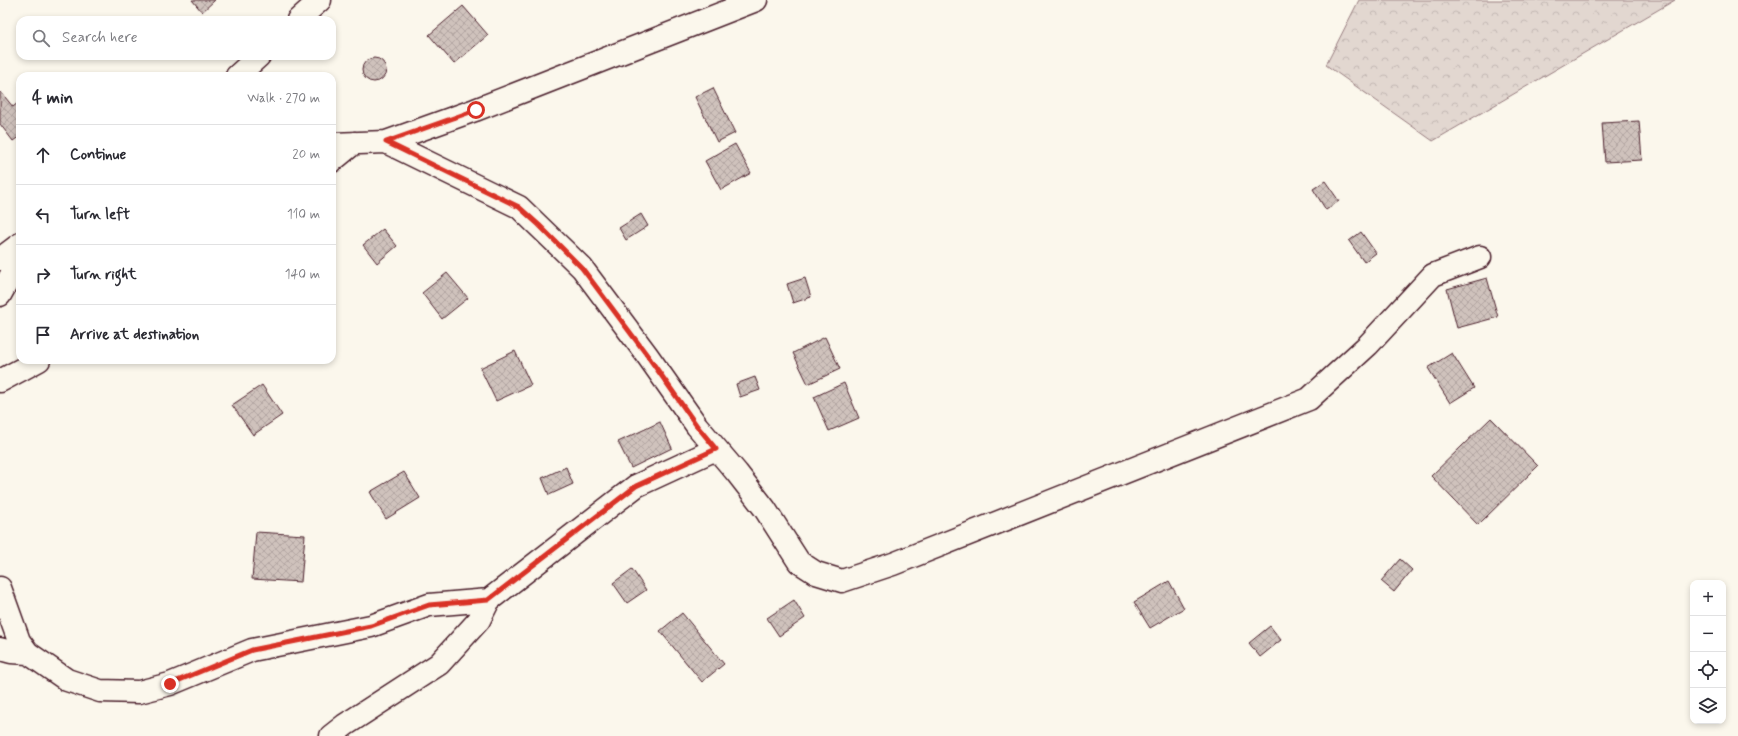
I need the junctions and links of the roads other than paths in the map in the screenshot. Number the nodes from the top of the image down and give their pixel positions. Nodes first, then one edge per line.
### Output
1 (320, 0) edge
2 (756, 0) edge
3 (302, 16) edge
4 (255, 60) edge
5 (241, 72) edge
6 (386, 142) junction
7 (354, 143) junction
8 (336, 144) edge
9 (336, 158) edge
10 (16, 247) edge
11 (1480, 257) dead end
12 (0, 258) edge
13 (16, 266) edge
14 (0, 295) edge
15 (32, 364) edge
16 (0, 381) edge
17 (716, 449) junction
18 (0, 588) edge
19 (488, 600) junction
20 (0, 649) edge
21 (28, 652) junction
22 (330, 736) edge

1 - 3 street
2 - 6 street
4 - 5 street
6 - 7 street
6 - 17 street
7 - 8 street
7 - 9 street
10 - 12 street
11 - 17 street
13 - 14 street
15 - 16 street
17 - 19 street
18 - 21 street
19 - 21 street
19 - 22 street
20 - 21 street

